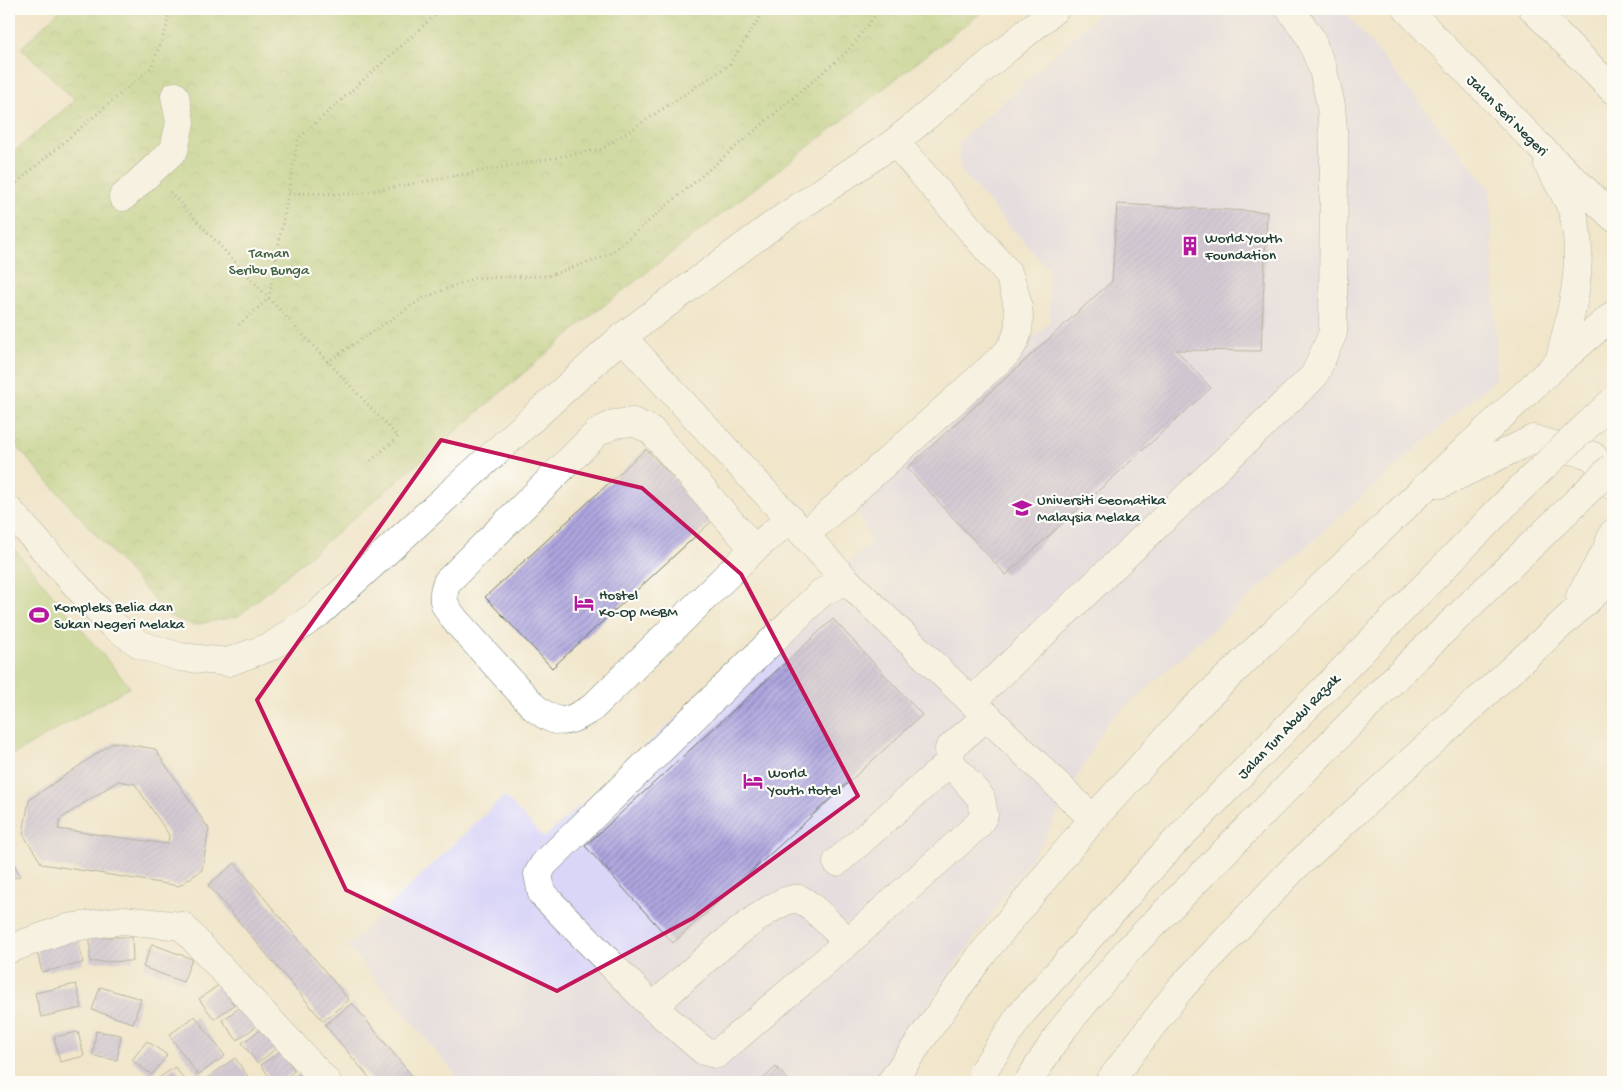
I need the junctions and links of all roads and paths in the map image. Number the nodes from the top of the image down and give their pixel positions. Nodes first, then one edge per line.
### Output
1 (170, 9) edge
2 (442, 9) edge
3 (766, 9) edge
4 (880, 9) edge
5 (1055, 9) edge
6 (1290, 9) edge
7 (1407, 9) edge
8 (1532, 9) edge
9 (1608, 82) edge
10 (175, 96) dead end
11 (895, 142) junction
12 (1539, 146) junction
13 (151, 171) junction
14 (9, 189) edge
15 (289, 193) junction
16 (123, 197) dead end
17 (1613, 217) edge
18 (269, 298) junction
19 (1613, 315) edge
20 (239, 325) dead end
21 (622, 337) junction
22 (327, 362) junction
23 (1560, 362) junction
24 (1613, 401) edge
25 (366, 464) dead end
26 (1613, 466) edge
27 (1613, 486) edge
28 (1417, 495) junction
29 (9, 510) edge
30 (797, 527) junction
31 (1613, 533) edge
32 (754, 549) junction
33 (1613, 577) edge
34 (846, 580) junction
35 (1566, 620) junction
36 (980, 709) junction
37 (950, 762) junction
38 (1093, 819) junction
39 (837, 862) dead end
40 (848, 942) junction
41 (9, 949) edge
42 (653, 1007) junction
43 (984, 1071) dead end
44 (327, 1082) edge
45 (891, 1082) edge
46 (1028, 1082) edge
47 (1109, 1082) edge

1 - 14 path
2 - 15 path
3 - 15 path
4 - 22 path
5 - 11 main road
6 - 36 main road
7 - 12 main road, Jalan Seri Negeri
8 - 9 main road
10 - 13 main road
11 - 21 main road
11 - 30 main road
12 - 17 main road, Jalan Seri Negeri
12 - 23 main road
13 - 16 main road
13 - 18 path
15 - 18 path
18 - 20 path
18 - 22 path
19 - 23 main road
21 - 29 main road
21 - 30 main road
22 - 25 path
23 - 28 main road
24 - 43 main road, Jalan Tun Abdul Razak, bridge
26 - 46 main road, bridge
27 - 28 main road
28 - 38 main road
30 - 32 main road
30 - 34 main road
31 - 35 main road
32 - 32 main road
33 - 35 main road
34 - 36 main road
34 - 42 main road
35 - 47 main road
36 - 37 main road
36 - 38 main road
37 - 39 main road
37 - 40 main road
38 - 45 main road
40 - 42 main road
40 - 42 main road
41 - 44 main road

